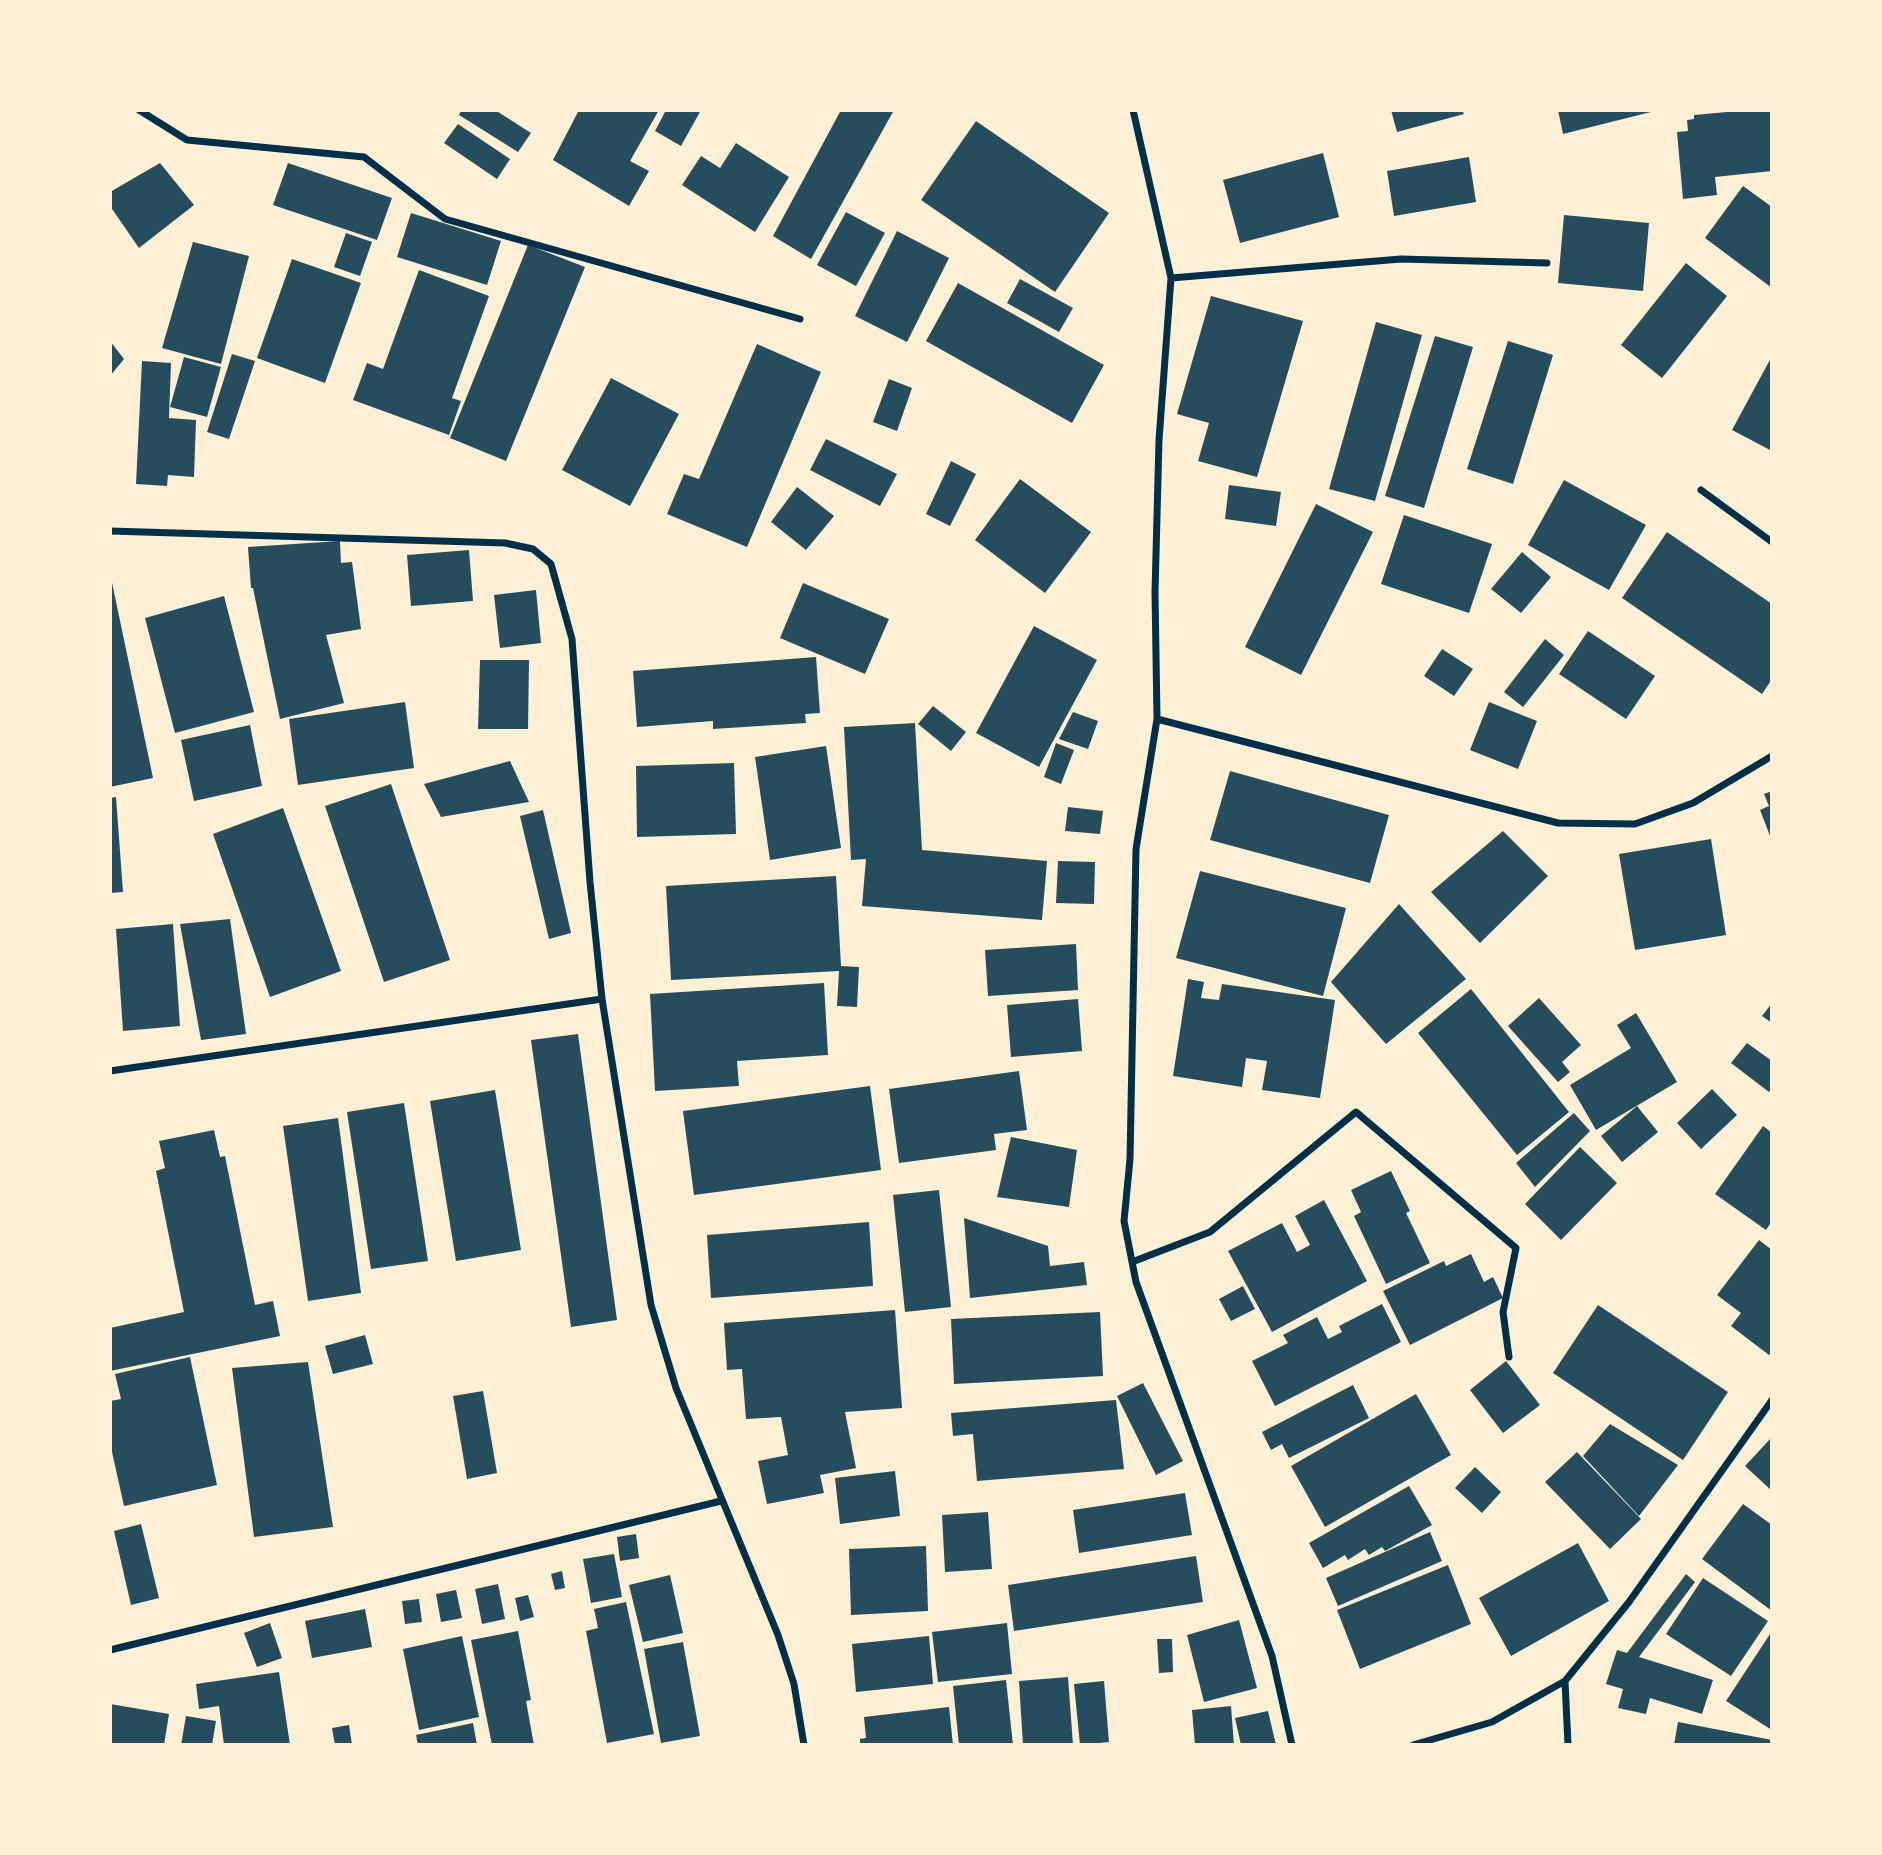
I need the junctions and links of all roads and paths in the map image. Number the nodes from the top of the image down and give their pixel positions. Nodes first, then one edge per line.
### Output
1 (139, 110) edge
2 (1133, 110) edge
3 (1547, 263) dead end
4 (1171, 278) junction
5 (800, 319) dead end
6 (1701, 491) dead end
7 (110, 531) edge
8 (1772, 542) edge
9 (1157, 719) junction
10 (1772, 755) edge
11 (602, 999) junction
12 (110, 1070) edge
13 (1132, 1262) junction
14 (1510, 1357) dead end
15 (1772, 1400) edge
16 (721, 1501) junction
17 (110, 1650) edge
18 (1565, 1681) junction
19 (804, 1745) edge
20 (1292, 1745) edge
21 (1413, 1745) edge
22 (1568, 1745) edge

1 - 5 street
2 - 4 street
3 - 4 street
4 - 9 street
6 - 8 street
7 - 11 street
9 - 10 street
9 - 13 street
11 - 12 street
11 - 16 street
13 - 14 street
13 - 20 street
15 - 18 street
16 - 17 street
16 - 19 street
18 - 21 street
18 - 22 street

